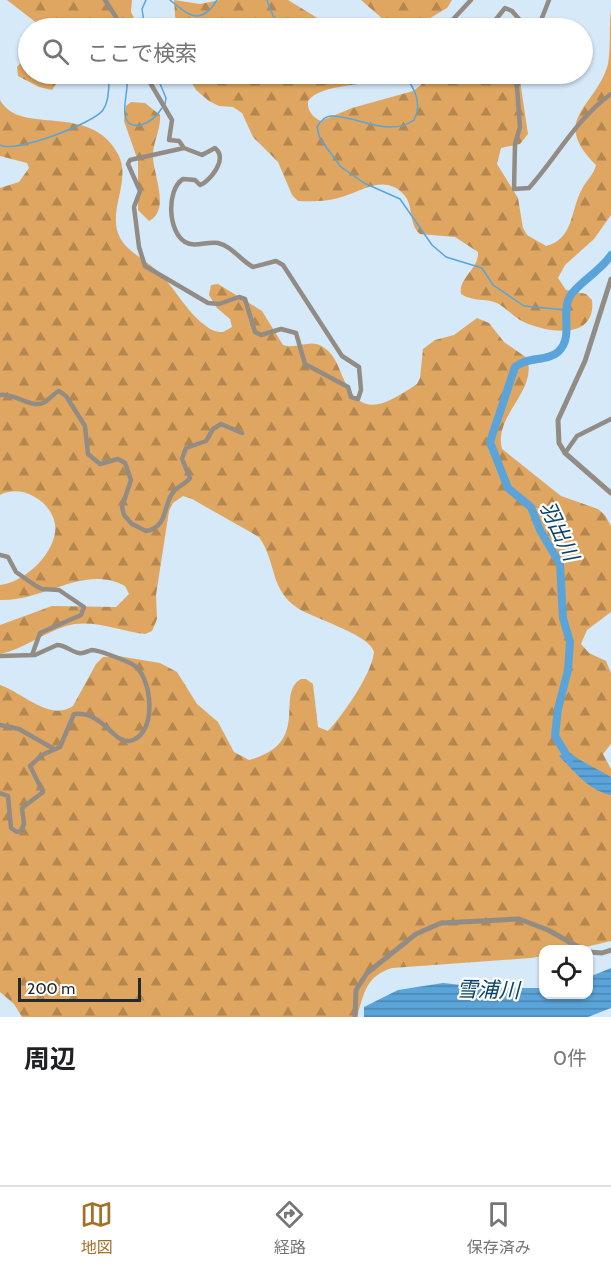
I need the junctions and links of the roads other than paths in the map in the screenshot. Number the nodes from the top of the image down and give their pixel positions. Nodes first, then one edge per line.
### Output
1 (105, 0) edge
2 (471, 0) edge
3 (549, 0) edge
4 (117, 18) edge
5 (454, 18) edge
6 (497, 18) edge
7 (518, 18) edge
8 (542, 18) edge
9 (151, 84) edge
10 (517, 84) edge
11 (611, 94) edge
12 (184, 148) junction
13 (611, 279) edge
14 (0, 395) edge
15 (611, 419) edge
16 (242, 432) dead end
17 (565, 453) junction
18 (611, 493) edge
19 (0, 555) edge
20 (32, 655) junction
21 (0, 656) edge
22 (0, 725) edge
23 (54, 749) junction
24 (0, 793) edge
25 (575, 945) edge
26 (611, 950) edge
27 (593, 952) edge
28 (355, 1017) edge

1 - 4 street
2 - 5 street
3 - 8 street
6 - 7 street
9 - 12 street
10 - 11 street
12 - 12 street
13 - 17 street
14 - 16 street
15 - 17 street
17 - 18 street
19 - 20 street
20 - 21 street
20 - 23 street
22 - 23 street
23 - 24 street
25 - 28 street
26 - 27 street

